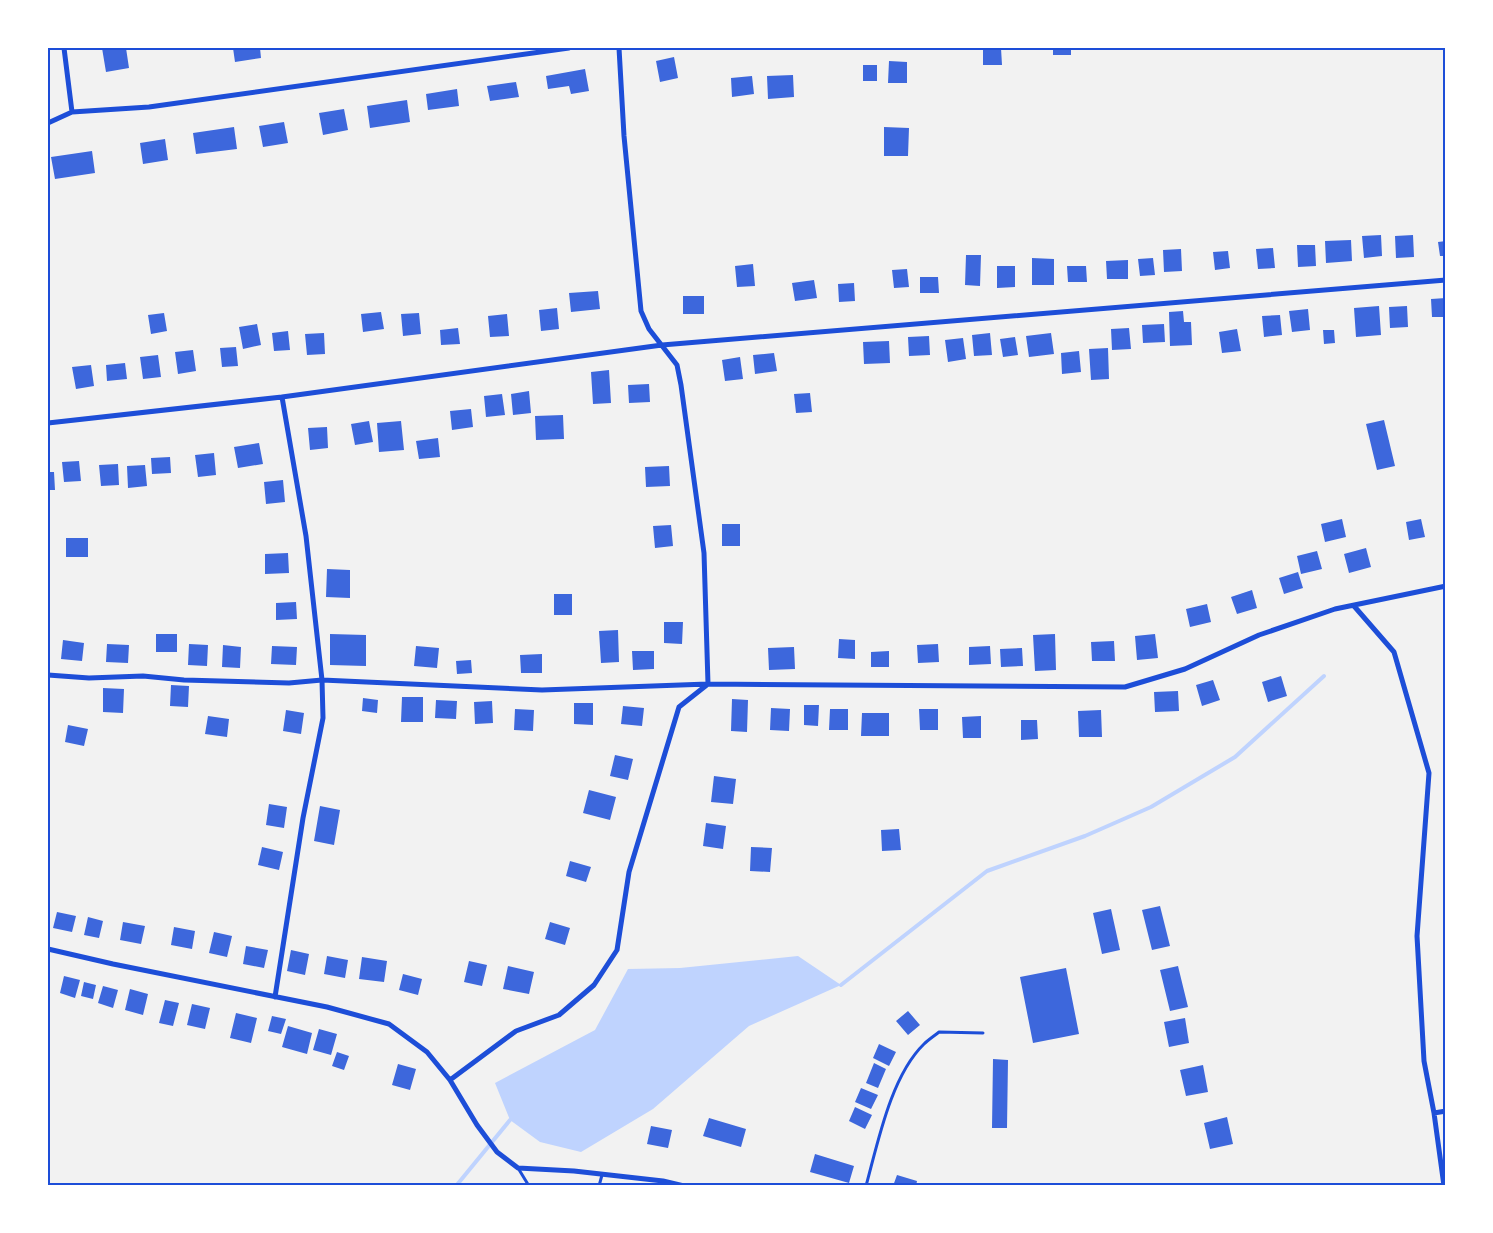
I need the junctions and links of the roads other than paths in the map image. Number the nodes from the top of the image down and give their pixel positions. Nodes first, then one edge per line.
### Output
1 (64, 48) edge
2 (569, 48) edge
3 (619, 48) edge
4 (72, 112) junction
5 (48, 123) edge
6 (1446, 280) edge
7 (662, 345) junction
8 (282, 397) junction
9 (48, 423) edge
10 (1446, 586) edge
11 (1354, 606) junction
12 (48, 675) edge
13 (322, 680) junction
14 (708, 684) junction
15 (48, 949) edge
16 (275, 998) junction
17 (982, 1033) dead end
18 (450, 1080) junction
19 (1446, 1111) edge
20 (1434, 1113) junction
21 (518, 1168) junction
22 (602, 1174) junction
23 (529, 1186) edge
24 (599, 1186) edge
25 (684, 1186) edge
26 (866, 1186) edge
27 (1444, 1186) edge

1 - 4 street
2 - 4 street
3 - 7 street
4 - 5 street
6 - 7 street
7 - 8 street
7 - 14 street
8 - 9 street
8 - 13 street
10 - 11 street
11 - 14 street
11 - 20 street
12 - 13 street
13 - 14 street
13 - 16 street
14 - 18 street
15 - 16 street
16 - 18 street
17 - 26 lane
18 - 21 street
19 - 20 street
20 - 27 street
21 - 22 street
21 - 23 lane
22 - 24 lane
22 - 25 street

